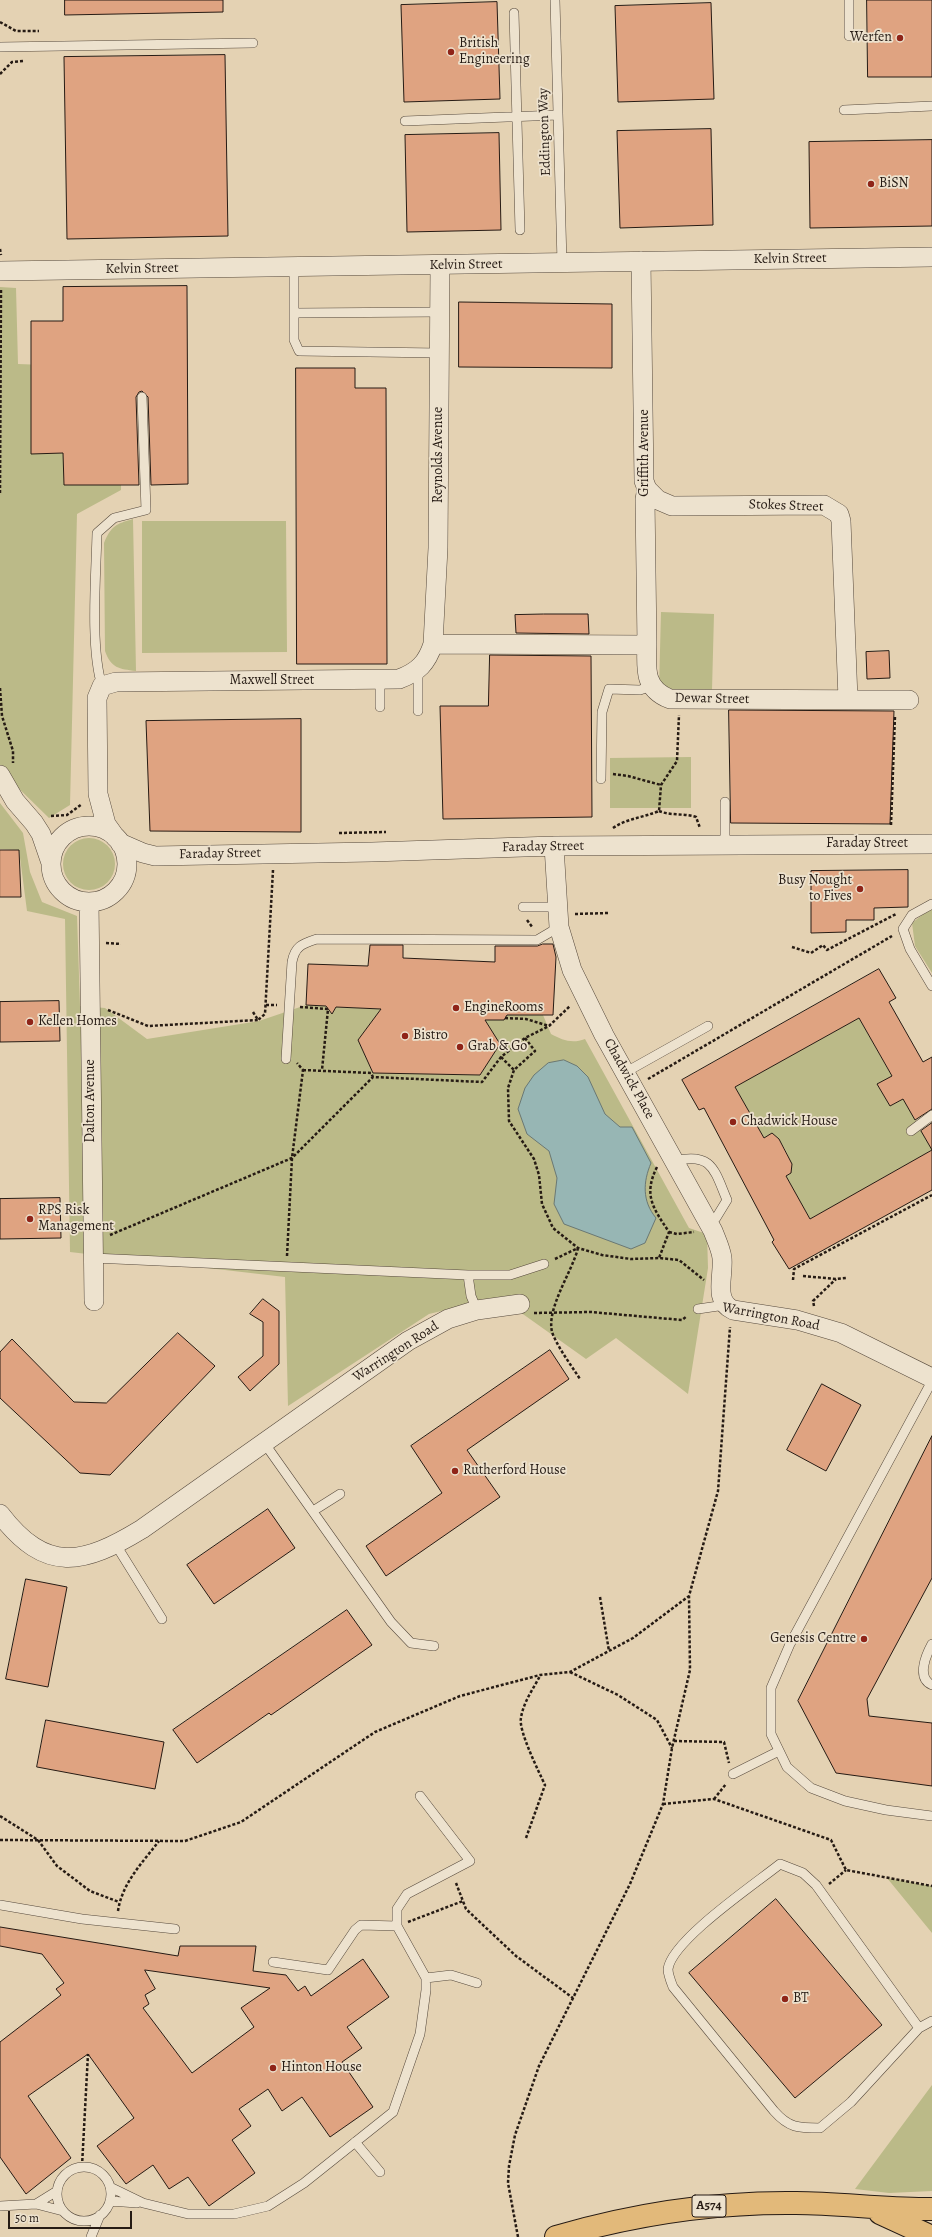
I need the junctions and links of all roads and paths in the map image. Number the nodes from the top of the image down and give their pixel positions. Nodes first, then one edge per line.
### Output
1 (555, 0) edge
2 (848, 0) edge
3 (514, 13) dead end
4 (0, 22) edge
5 (39, 31) dead end
6 (849, 36) dead end
7 (253, 43) dead end
8 (0, 47) edge
9 (27, 61) dead end
10 (0, 74) edge
11 (932, 106) edge
12 (844, 110) dead end
13 (558, 115) junction
14 (517, 117) junction
15 (405, 122) dead end
16 (520, 230) dead end
17 (932, 257) edge
18 (641, 261) junction
19 (562, 263) junction
20 (294, 266) junction
21 (440, 266) junction
22 (0, 280) edge
23 (440, 312) junction
24 (294, 313) junction
25 (439, 353) junction
26 (142, 397) dead end
27 (647, 489) junction
28 (0, 493) edge
29 (433, 644) junction
30 (647, 645) junction
31 (418, 670) junction
32 (380, 680) junction
33 (102, 686) junction
34 (652, 686) junction
35 (0, 688) edge
36 (848, 699) junction
37 (902, 700) joint
38 (380, 707) dead end
39 (418, 711) dead end
40 (674, 713) dead end
41 (601, 777) joint
42 (5, 778) edge
43 (661, 785) junction
44 (91, 798) junction
45 (725, 802) dead end
46 (659, 812) junction
47 (41, 819) junction
48 (891, 825) dead end
49 (74, 829) junction
50 (700, 829) dead end
51 (609, 830) dead end
52 (118, 840) junction
53 (932, 844) edge
54 (725, 845) junction
55 (554, 846) junction
56 (155, 856) junction
57 (51, 863) junction
58 (273, 866) dead end
59 (124, 878) junction
60 (89, 902) junction
61 (932, 904) edge
62 (523, 907) joint
63 (609, 913) dead end
64 (912, 915) junction
65 (558, 916) junction
66 (903, 929) junction
67 (541, 938) junction
68 (102, 943) dead end
69 (121, 944) dead end
70 (792, 947) dead end
71 (932, 986) edge
72 (584, 993) junction
73 (90, 1004) junction
74 (328, 1009) dead end
75 (254, 1012) dead end
76 (505, 1018) dead end
77 (258, 1020) junction
78 (549, 1026) junction
79 (708, 1026) dead end
80 (525, 1038) junction
81 (501, 1057) junction
82 (286, 1059) dead end
83 (322, 1070) junction
84 (514, 1070) junction
85 (373, 1077) junction
86 (630, 1080) junction
87 (932, 1115) edge
88 (912, 1131) dead end
89 (671, 1154) junction
90 (292, 1158) junction
91 (932, 1195) edge
92 (708, 1223) junction
93 (669, 1232) junction
94 (578, 1248) junction
95 (93, 1250) junction
96 (659, 1258) junction
97 (544, 1264) joint
98 (287, 1266) junction
99 (468, 1275) junction
100 (804, 1276) dead end
101 (846, 1278) dead end
102 (793, 1280) dead end
103 (836, 1280) junction
104 (721, 1286) junction
105 (94, 1301) dead end
106 (813, 1301) dead end
107 (520, 1304) joint
108 (698, 1309) joint
109 (477, 1310) junction
110 (552, 1312) junction
111 (728, 1313) junction
112 (580, 1379) dead end
113 (932, 1379) edge
114 (265, 1444) junction
115 (340, 1494) dead end
116 (313, 1511) junction
117 (0, 1514) edge
118 (116, 1545) junction
119 (689, 1596) junction
120 (600, 1597) dead end
121 (162, 1619) dead end
122 (932, 1644) edge
123 (434, 1646) dead end
124 (609, 1651) junction
125 (570, 1672) junction
126 (540, 1675) junction
127 (932, 1685) edge
128 (674, 1741) junction
129 (672, 1748) junction
130 (779, 1751) junction
131 (732, 1774) junction
132 (420, 1796) dead end
133 (714, 1799) junction
134 (662, 1804) junction
135 (0, 1816) edge
136 (932, 1816) edge
137 (526, 1838) dead end
138 (0, 1840) edge
139 (38, 1840) junction
140 (160, 1840) junction
141 (846, 1870) junction
142 (451, 1871) junction
143 (932, 1886) edge
144 (821, 1892) junction
145 (463, 1901) junction
146 (119, 1902) junction
147 (0, 1905) edge
148 (116, 1922) junction
149 (397, 1926) junction
150 (175, 1929) dead end
151 (273, 1962) dead end
152 (426, 1978) junction
153 (477, 1983) dead end
154 (573, 1998) junction
155 (932, 2021) edge
156 (919, 2028) junction
157 (88, 2054) dead end
158 (355, 2142) junction
159 (82, 2166) junction
160 (380, 2172) dead end
161 (110, 2187) junction
162 (57, 2191) junction
163 (110, 2201) junction
164 (143, 2203) junction
165 (36, 2204) junction
166 (0, 2206) edge
167 (866, 2207) junction
168 (932, 2209) edge
169 (63, 2211) junction
170 (100, 2215) junction
171 (78, 2220) junction
172 (91, 2236) edge
173 (518, 2237) edge
174 (556, 2237) edge
175 (932, 2237) edge

1 - 13 lane, Eddington Way
2 - 6 lane
3 - 14 lane
4 - 5 path
7 - 8 lane
9 - 10 path
11 - 12 lane
13 - 14 lane
13 - 19 lane, Eddington Way
14 - 15 lane
14 - 16 lane
17 - 18 street, Kelvin Street
18 - 19 street, Kelvin Street
18 - 27 street, Griffith Avenue
19 - 21 street, Kelvin Street
20 - 21 street, Kelvin Street
20 - 22 street, Kelvin Street
20 - 24 lane
21 - 23 street, Reynolds Avenue
22 - 28 path
23 - 24 lane
23 - 25 street, Reynolds Avenue
24 - 25 lane
25 - 29 street, Reynolds Avenue
26 - 33 lane
27 - 30 street, Griffith Avenue
27 - 36 street, Stokes Street
29 - 30 street
29 - 31 street, Maxwell Street
30 - 34 street
31 - 32 street, Maxwell Street
31 - 39 lane
32 - 33 street, Maxwell Street
32 - 38 lane
33 - 44 street
34 - 36 street, Dewar Street
34 - 41 lane
35 - 42 path
36 - 37 street, Dewar Street
37 - 48 path
40 - 43 path
41 - 43 path
42 - 47 street
43 - 46 path
44 - 47 path
44 - 49 street
44 - 52 street
45 - 54 lane
46 - 50 path
46 - 51 path
47 - 49 street
47 - 57 street
49 - 52 street
49 - 57 street
52 - 56 street, Faraday Street
52 - 59 street
53 - 54 street, Faraday Street
54 - 55 street, Faraday Street
55 - 56 street, Faraday Street
55 - 65 street, Chadwick Place
56 - 59 street, Faraday Street
57 - 60 street
58 - 77 path
59 - 60 street
60 - 73 street, Dalton Avenue
61 - 64 lane
62 - 65 lane
62 - 67 path
63 - 65 path
64 - 66 lane
64 - 70 path
65 - 67 lane
65 - 72 street, Chadwick Place
66 - 71 lane
66 - 86 path
67 - 82 lane
68 - 69 path
72 - 78 path
72 - 86 street, Chadwick Place
73 - 77 path
73 - 95 street, Dalton Avenue
74 - 83 path
75 - 77 path
76 - 78 path
78 - 80 path
79 - 86 lane
80 - 81 path
80 - 84 path
81 - 84 path
81 - 85 path
83 - 85 path
83 - 90 path
84 - 94 path
85 - 90 path
86 - 89 street, Chadwick Place
87 - 88 lane
89 - 92 street, Chadwick Place
89 - 92 lane
89 - 93 path
90 - 95 path
90 - 98 path
91 - 102 path
92 - 93 path
92 - 104 street, Chadwick Place
93 - 96 path
94 - 96 path
94 - 97 path
94 - 110 path
95 - 98 lane
95 - 105 street, Dalton Avenue
96 - 104 path
97 - 99 lane
98 - 99 lane
99 - 109 lane
100 - 103 path
101 - 103 path
103 - 106 path
104 - 111 street, Chadwick Place
107 - 109 street, Warrington Road
107 - 110 path
108 - 110 path
108 - 111 lane, Warrington Road
109 - 114 street, Warrington Road
110 - 112 path
111 - 113 street, Warrington Road
111 - 119 path
113 - 130 lane
114 - 116 lane
114 - 118 street, Warrington Road
115 - 116 lane
116 - 123 lane
117 - 118 street, Warrington Road
118 - 121 lane
119 - 124 path
119 - 128 path
120 - 124 path
122 - 127 lane
124 - 125 path
125 - 126 path
125 - 129 path
126 - 137 path
126 - 140 path
128 - 129 path
128 - 131 path
129 - 134 path
130 - 131 lane
130 - 136 lane
131 - 133 path
132 - 142 lane
133 - 134 path
133 - 141 path
134 - 154 path
135 - 139 path
138 - 139 path
139 - 140 path
139 - 146 path
140 - 146 path
141 - 143 path
141 - 144 path
142 - 145 path
142 - 149 lane
144 - 156 lane
144 - 156 lane
145 - 149 path
145 - 154 path
146 - 148 path
147 - 148 lane
148 - 150 lane
149 - 151 lane
149 - 152 lane
152 - 153 lane
152 - 158 lane
154 - 173 path
155 - 156 lane
157 - 159 path
158 - 160 lane
158 - 164 lane
159 - 161 lane
159 - 162 lane
161 - 163 lane
161 - 164 lane
162 - 165 lane
162 - 169 lane
163 - 164 lane
163 - 170 lane
165 - 166 lane
165 - 169 lane
167 - 168 main road, A574
167 - 174 main road, A574
167 - 175 main road, A574
169 - 171 lane
170 - 171 lane
170 - 172 lane
171 - 172 lane

